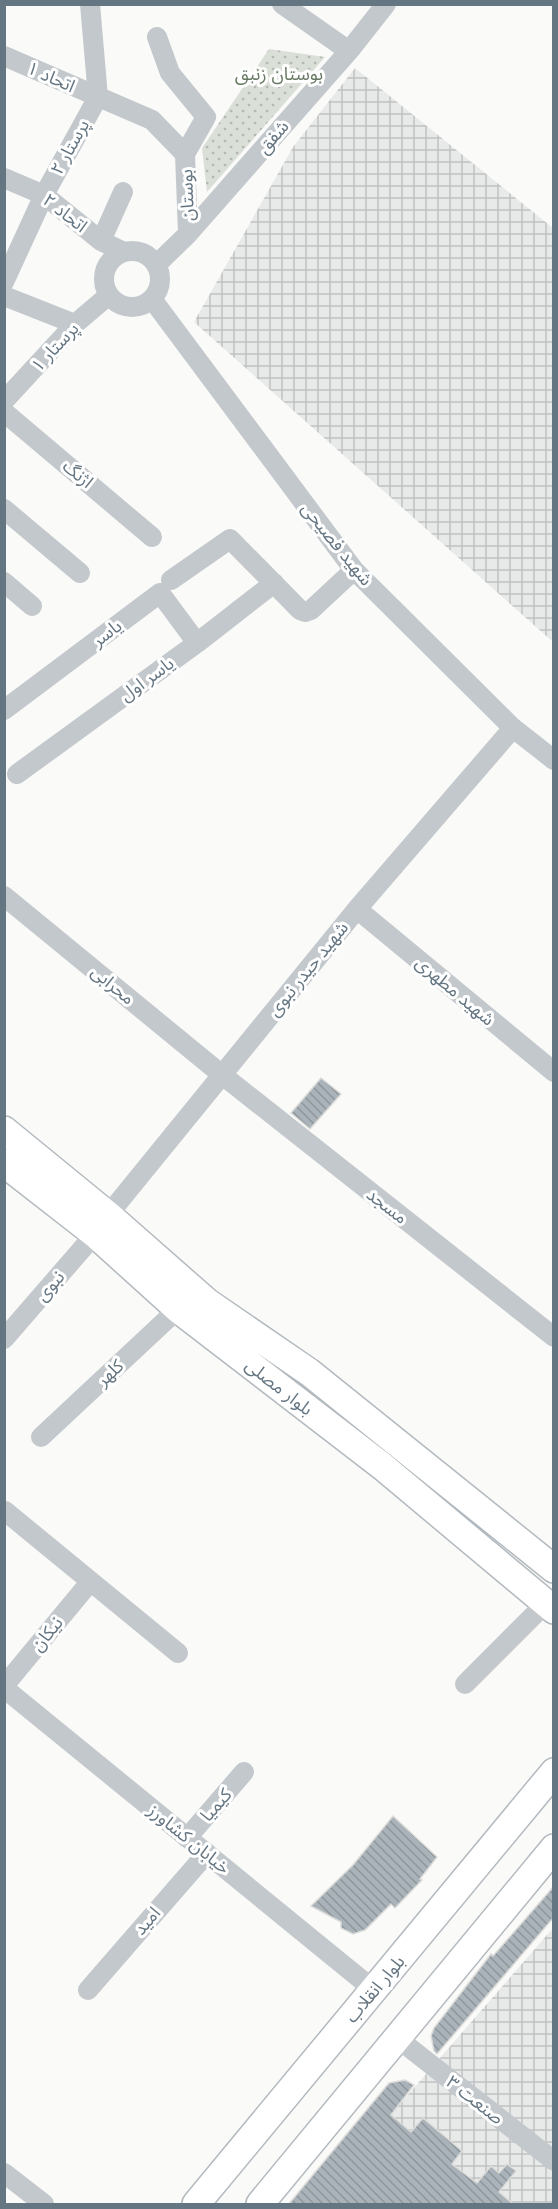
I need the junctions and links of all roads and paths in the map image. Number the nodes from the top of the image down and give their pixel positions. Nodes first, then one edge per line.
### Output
1 (90, 4) edge
2 (282, 4) edge
3 (386, 4) edge
4 (157, 37) dead end
5 (350, 51) junction
6 (4, 56) edge
7 (98, 97) junction
8 (185, 154) junction
9 (4, 178) edge
10 (123, 192) dead end
11 (44, 195) junction
12 (188, 234) junction
13 (101, 241) junction
14 (124, 252) junction
15 (156, 265) junction
16 (4, 282) edge
17 (4, 296) edge
18 (109, 296) junction
19 (152, 299) junction
20 (75, 324) junction
21 (4, 401) edge
22 (4, 411) edge
23 (4, 509) edge
24 (152, 537) dead end
25 (354, 570) junction
26 (80, 573) dead end
27 (171, 580) dead end
28 (4, 582) edge
29 (274, 583) junction
30 (32, 606) dead end
31 (197, 643) junction
32 (4, 710) edge
33 (513, 728) junction
34 (554, 760) edge
35 (17, 774) dead end
36 (4, 896) edge
37 (357, 909) junction
38 (554, 1072) edge
39 (221, 1074) junction
40 (4, 1130) edge
41 (4, 1163) edge
42 (101, 1224) junction
43 (178, 1309) junction
44 (554, 1337) edge
45 (4, 1339) edge
46 (41, 1437) dead end
47 (5, 1512) edge
48 (554, 1569) edge
49 (90, 1582) junction
50 (549, 1607) edge
51 (178, 1653) dead end
52 (465, 1684) dead end
53 (4, 1687) edge
54 (244, 1772) dead end
55 (554, 1772) edge
56 (187, 1838) junction
57 (554, 1848) edge
58 (207, 1853) junction
59 (88, 1990) dead end
60 (374, 1990) junction
61 (397, 2038) junction
62 (554, 2161) edge
63 (4, 2173) edge
64 (44, 2205) edge
65 (196, 2205) edge
66 (260, 2205) edge

1 - 7 street
2 - 5 street
3 - 5 street, شفق
4 - 8 street
5 - 12 street, شفق
6 - 7 street, اتحاد ۱
7 - 8 street, بوستان
7 - 11 street, پرستار ۲
8 - 12 street, بوستان
9 - 11 street, اتحاد ۲
10 - 13 street
11 - 13 street, اتحاد ۲
11 - 16 street, پرستار ۲
12 - 15 street, شفق
13 - 14 street, اتحاد ۲
14 - 15 street
14 - 18 street
15 - 19 street
17 - 20 street
18 - 19 street
18 - 20 street, پرستار ۱
19 - 25 street, شهید فصیحی
20 - 21 street, پرستار ۱
22 - 24 street, اژنگ
23 - 26 street
25 - 29 street
25 - 33 street, شهید فصیحی
27 - 29 street
28 - 30 street
29 - 31 street, یاسر اول
31 - 32 street, یاسر
31 - 35 street, یاسر اول
33 - 34 street, شهید فصیحی
33 - 37 street, شهید حیدر نبوی
36 - 39 street, محرابی
37 - 38 street, شهید مطهری
37 - 39 street, شهید حیدر نبوی
39 - 42 street, شهید حیدر نبوی
39 - 44 street, مسجد
40 - 42 main road, بلوار مصلی
41 - 42 main road, بلوار مصلی
42 - 43 main road, بلوار مصلی
42 - 45 street, نبوی
42 - 48 main road, بلوار مصلی
43 - 46 street, کلهر
43 - 50 main road, بلوار مصلی
47 - 49 street
49 - 51 street
49 - 53 street, نیکان
50 - 52 street
53 - 56 street, خیابان کشاورز
54 - 56 street, کیمیا
55 - 60 main road, بلوار انقلاب
56 - 58 street, خیابان کشاورز
57 - 61 main road
58 - 59 street, امید
58 - 60 street, خیابان کشاورز
60 - 65 main road, بلوار انقلاب
61 - 62 street, صنعت ۳
61 - 66 main road
63 - 64 street

